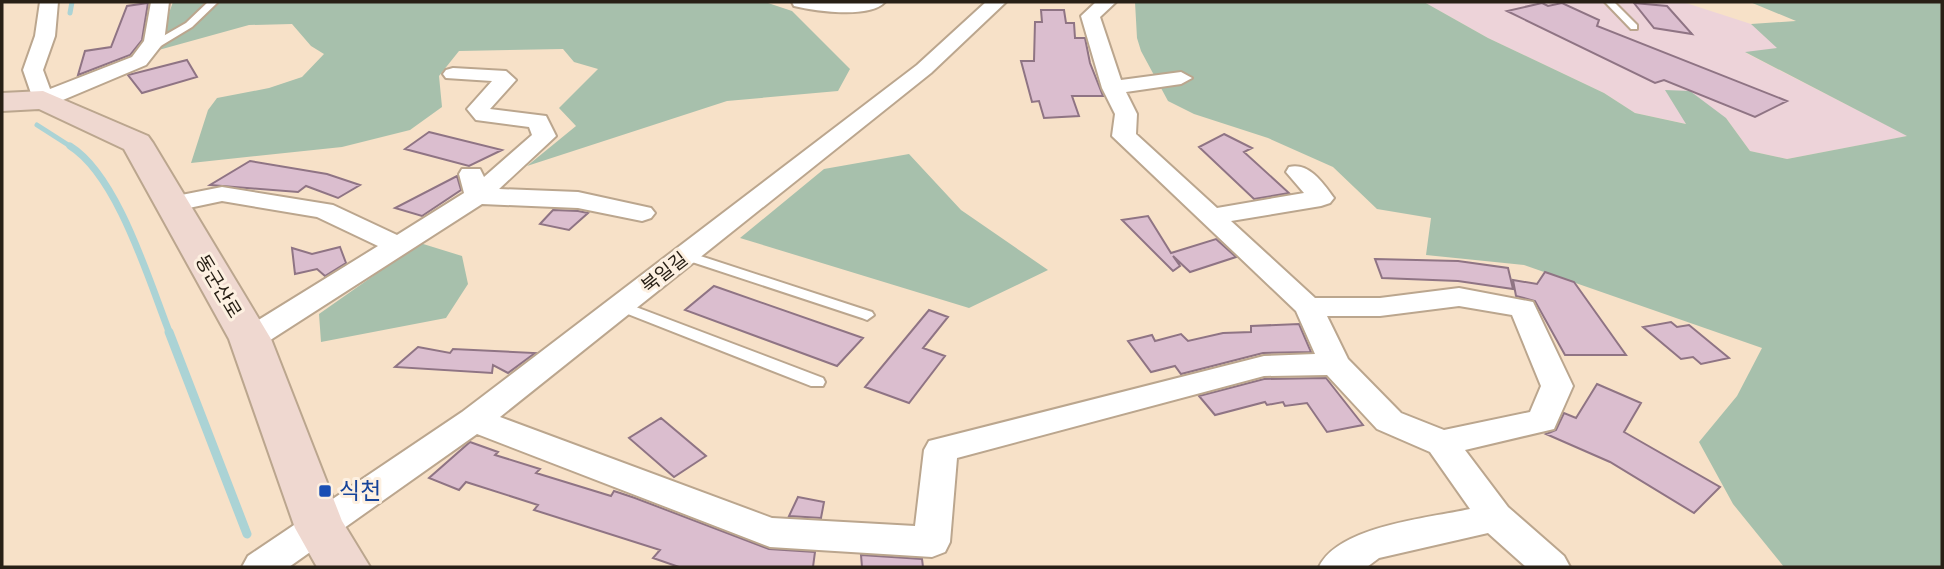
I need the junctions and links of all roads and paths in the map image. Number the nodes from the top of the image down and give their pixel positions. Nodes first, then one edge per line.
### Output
1 (49, 2) edge
2 (160, 2) edge
3 (213, 2) edge
4 (801, 2) edge
5 (876, 2) edge
6 (997, 2) edge
7 (1107, 2) edge
8 (1609, 2) edge
9 (1634, 27) dead end
10 (148, 49) junction
11 (453, 74) dead end
12 (1181, 78) dead end
13 (1113, 88) junction
14 (43, 100) junction
15 (2, 102) edge
16 (1298, 172) dead end
17 (474, 185) junction
18 (170, 204) junction
19 (642, 213) dead end
20 (1212, 217) junction
21 (397, 245) junction
22 (685, 256) junction
23 (620, 306) junction
24 (1308, 307) junction
25 (867, 316) dead end
26 (250, 339) junction
27 (1335, 364) junction
28 (817, 382) dead end
29 (474, 420) junction
30 (1442, 443) junction
31 (1496, 517) junction
32 (320, 528) junction
33 (1378, 557) edge
34 (261, 567) edge
35 (344, 567) edge
36 (1338, 567) edge
37 (1551, 567) edge

1 - 14 street
2 - 10 street
3 - 10 lane
4 - 5 street
6 - 22 street, 북일길
7 - 13 street
8 - 9 lane
10 - 14 street
11 - 17 street
12 - 13 street
13 - 20 street
14 - 15 street, 동군산로
14 - 18 street, 동군산로
16 - 20 street
17 - 19 street
17 - 21 street
18 - 21 street
18 - 26 street, 동군산로
20 - 24 street
21 - 26 street
22 - 23 street, 북일길
22 - 25 lane
23 - 28 lane
23 - 29 street, 북일길
24 - 27 street
24 - 30 street
26 - 32 street, 동군산로
27 - 29 street
27 - 30 street
29 - 32 street, 북일길
30 - 31 street
31 - 33 street
31 - 37 street
32 - 34 street, 북일길
32 - 35 street, 동군산로
33 - 36 street

